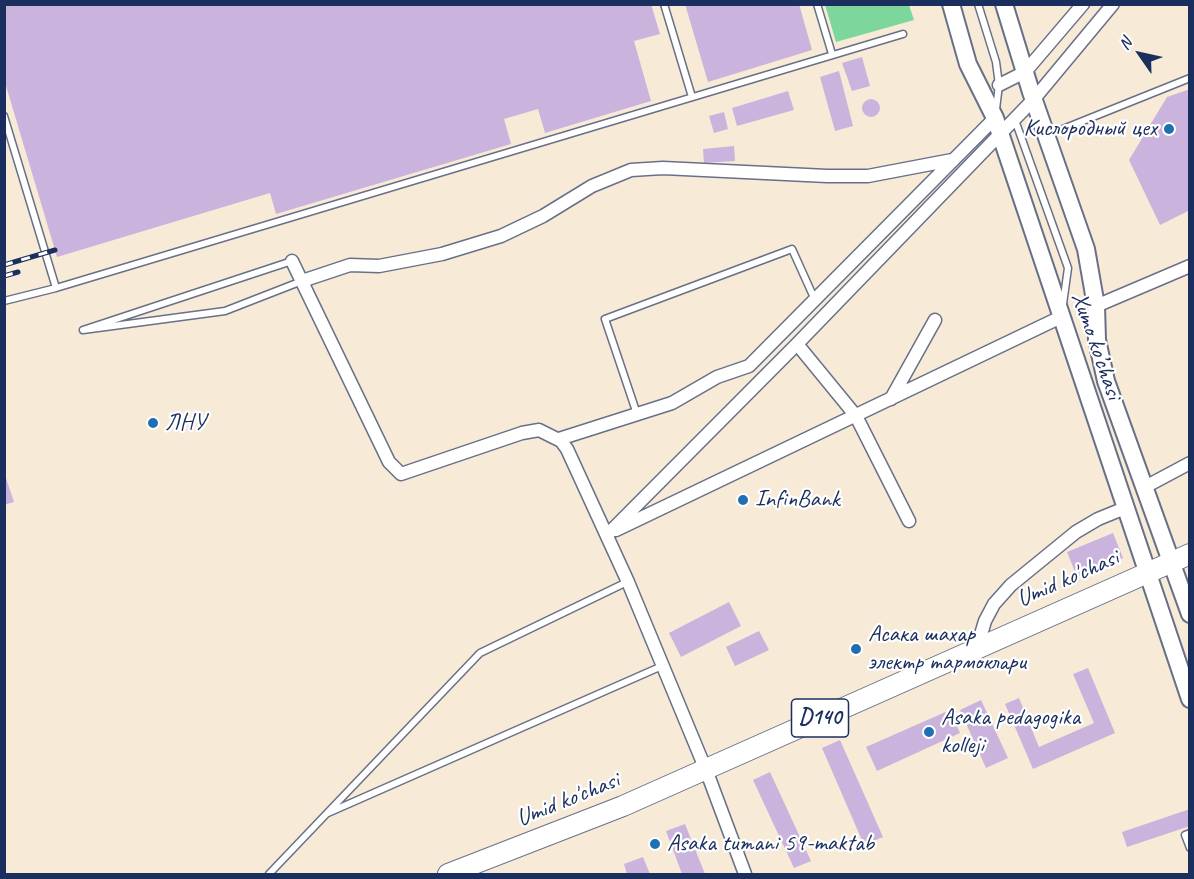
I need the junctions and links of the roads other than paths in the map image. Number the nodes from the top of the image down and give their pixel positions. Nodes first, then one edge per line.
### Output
1 (664, 4) edge
2 (817, 4) edge
3 (951, 4) edge
4 (978, 4) edge
5 (1004, 4) edge
6 (1083, 4) edge
7 (1113, 4) edge
8 (903, 34) dead end
9 (832, 54) junction
10 (1025, 72) junction
11 (1190, 78) edge
12 (978, 85) junction
13 (999, 85) junction
14 (692, 97) junction
15 (1034, 99) junction
16 (4, 116) edge
17 (995, 118) junction
18 (1015, 119) junction
19 (1000, 134) junction
20 (1048, 135) junction
21 (952, 160) junction
22 (292, 261) joint
23 (1190, 266) edge
24 (302, 281) junction
25 (56, 288) junction
26 (815, 300) junction
27 (4, 301) edge
28 (1096, 306) junction
29 (1061, 317) junction
30 (935, 320) dead end
31 (797, 344) junction
32 (891, 399) junction
33 (637, 414) junction
34 (856, 416) junction
35 (559, 439) junction
36 (1190, 463) edge
37 (1145, 487) junction
38 (1125, 508) junction
39 (909, 521) dead end
40 (606, 535) junction
41 (1190, 554) edge
42 (1171, 562) junction
43 (1146, 572) junction
44 (628, 582) junction
45 (1190, 614) edge
46 (977, 648) junction
47 (662, 666) junction
48 (1190, 699) edge
49 (706, 769) junction
50 (325, 815) junction
51 (1190, 833) edge
52 (1190, 848) edge
53 (269, 874) edge
54 (448, 874) edge
55 (745, 874) edge

1 - 14 lane
2 - 9 lane
3 - 12 main road
4 - 13 lane, Xumo ko’chasi
5 - 10 main road, Xumo ko’chasi
6 - 10 street
7 - 15 street
8 - 9 lane
9 - 14 lane
10 - 13 street
10 - 15 main road, Xumo ko’chasi
11 - 20 lane
12 - 13 lane
12 - 17 main road
13 - 17 lane, Xumo ko’chasi
14 - 25 lane
15 - 18 street
15 - 20 main road, Xumo ko’chasi
16 - 25 lane
17 - 19 main road, Xumo ko’chasi
17 - 21 street
18 - 19 street
18 - 29 lane
19 - 29 main road, Xumo ko’chasi
19 - 31 street
20 - 28 main road, Xumo ko’chasi
21 - 24 street
21 - 26 street
22 - 24 street
22 - 24 lane
23 - 28 street
24 - 35 street
25 - 27 lane
26 - 33 street
26 - 33 lane
28 - 37 main road, Xumo ko’chasi
29 - 32 street
29 - 38 main road, Xumo ko’chasi
30 - 32 street
31 - 34 street
31 - 40 street
32 - 34 street
33 - 35 street
34 - 39 street
34 - 40 street
35 - 40 street
36 - 37 street
37 - 42 main road, Xumo ko’chasi
38 - 43 main road, Xumo ko’chasi
38 - 46 street
40 - 44 street
41 - 42 main road, Umid ko'chasi / D140
42 - 43 main road, Umid ko'chasi / D140
42 - 45 main road, Xumo ko’chasi
43 - 46 main road, Umid ko'chasi / D140
43 - 48 main road, Xumo ko’chasi
44 - 47 street
44 - 50 lane
46 - 49 main road, Umid ko'chasi / D140
47 - 49 street
47 - 50 lane
49 - 54 main road, Umid ko'chasi / D140
49 - 55 street
50 - 53 lane
51 - 52 lane

